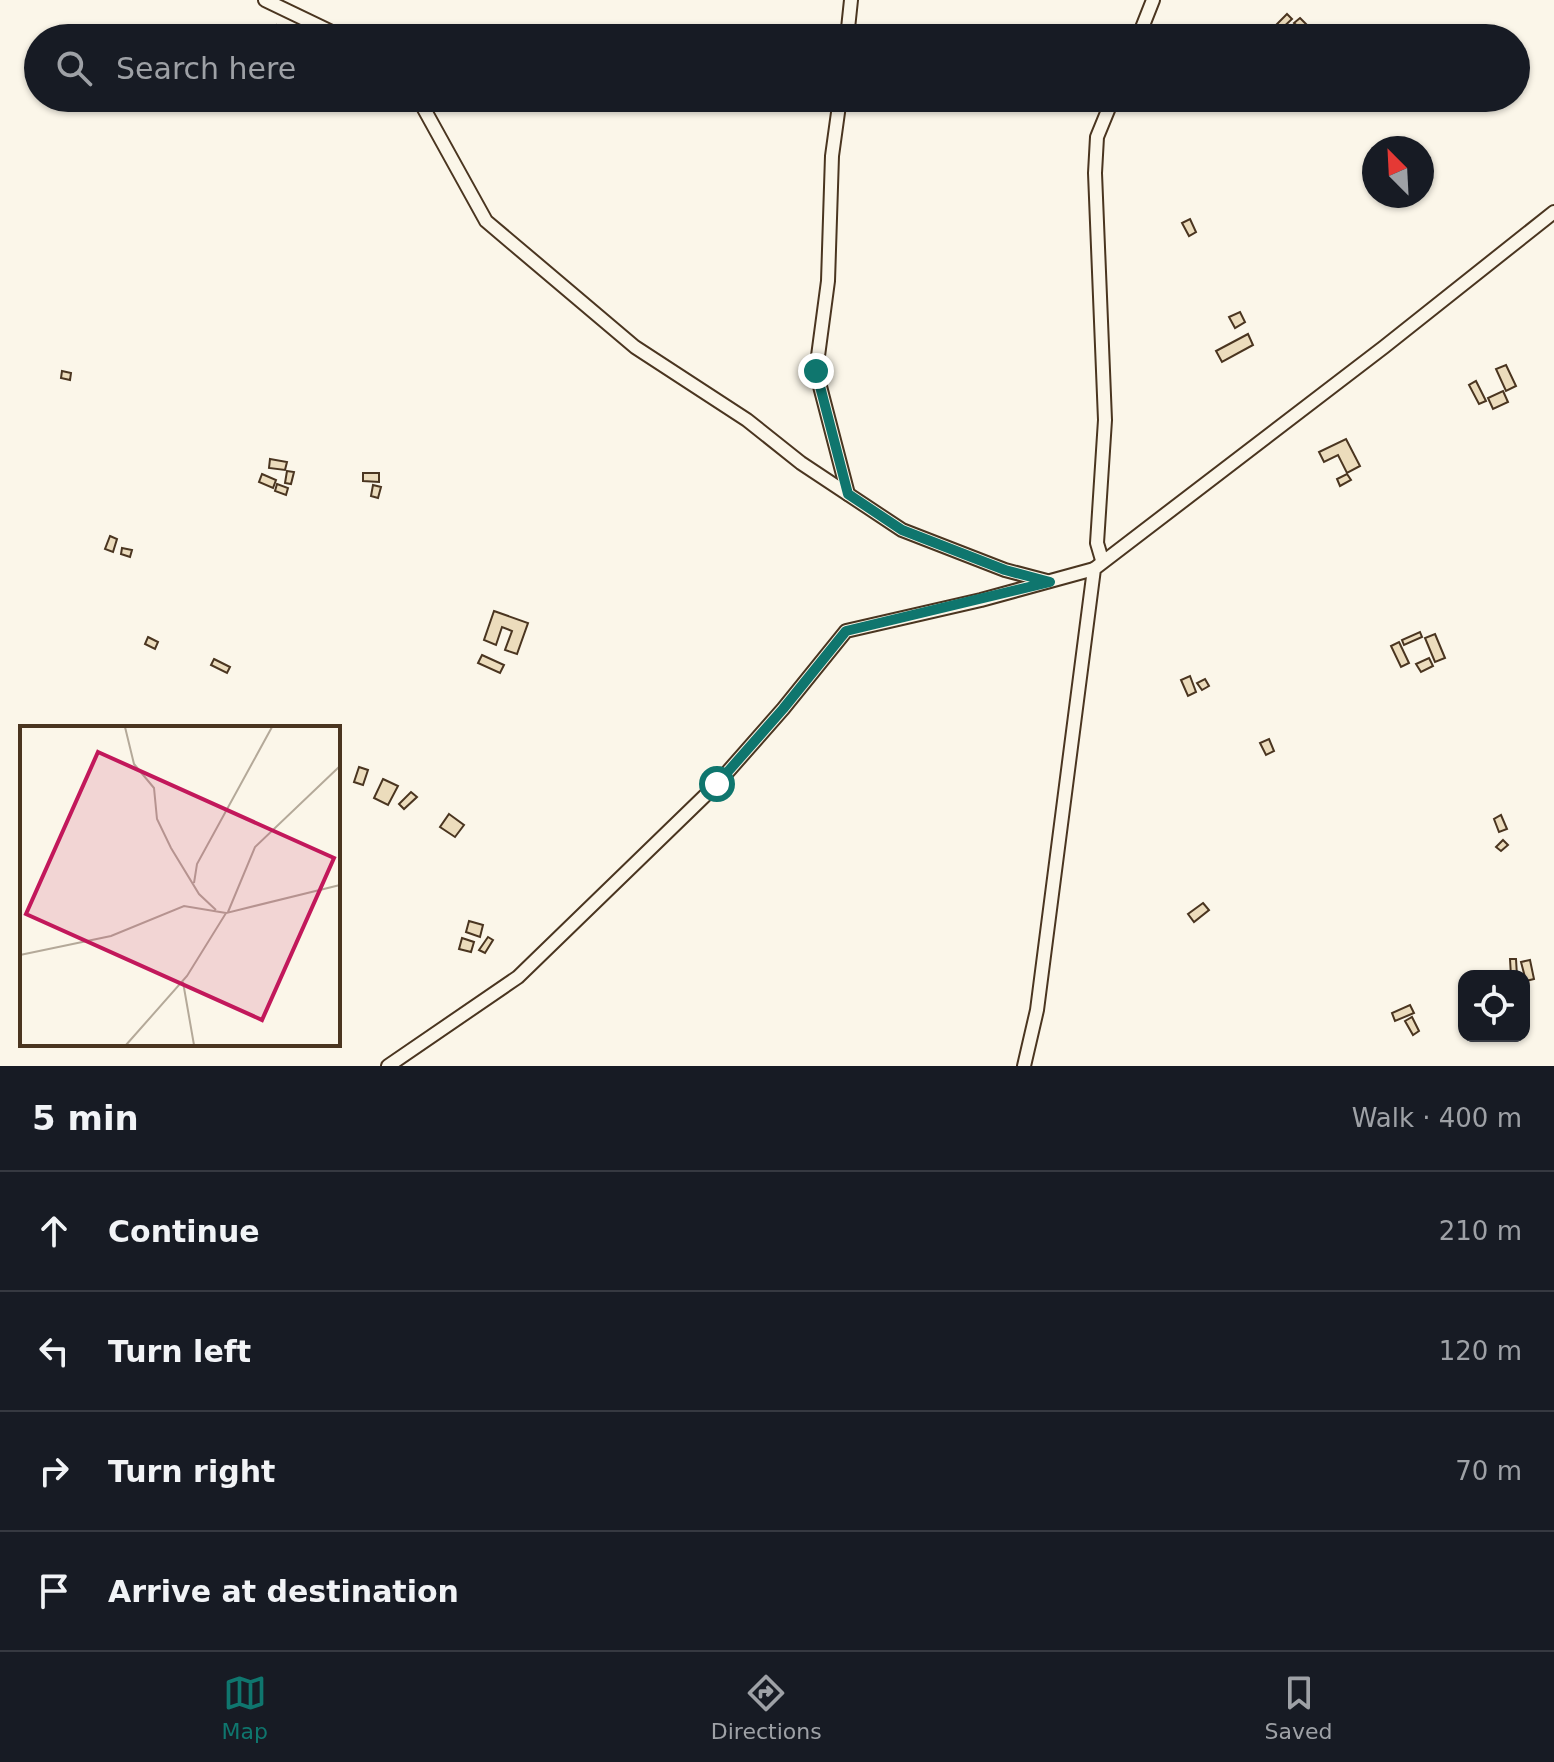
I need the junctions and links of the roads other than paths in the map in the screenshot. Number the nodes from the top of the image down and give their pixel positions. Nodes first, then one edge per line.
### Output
1 (265, 0) edge
2 (851, 0) edge
3 (1153, 0) edge
4 (315, 24) edge
5 (848, 24) edge
6 (1144, 24) edge
7 (426, 112) edge
8 (838, 112) edge
9 (1107, 112) edge
10 (1554, 212) edge
11 (848, 494) junction
12 (1098, 564) junction
13 (1050, 582) junction
14 (1025, 1059) edge
15 (388, 1066) edge
16 (1036, 1066) edge

1 - 4 street
2 - 5 street
3 - 6 street
7 - 11 street
8 - 11 street
9 - 12 street
10 - 12 street
11 - 13 street
12 - 13 street
12 - 14 street
13 - 15 street
14 - 16 street

